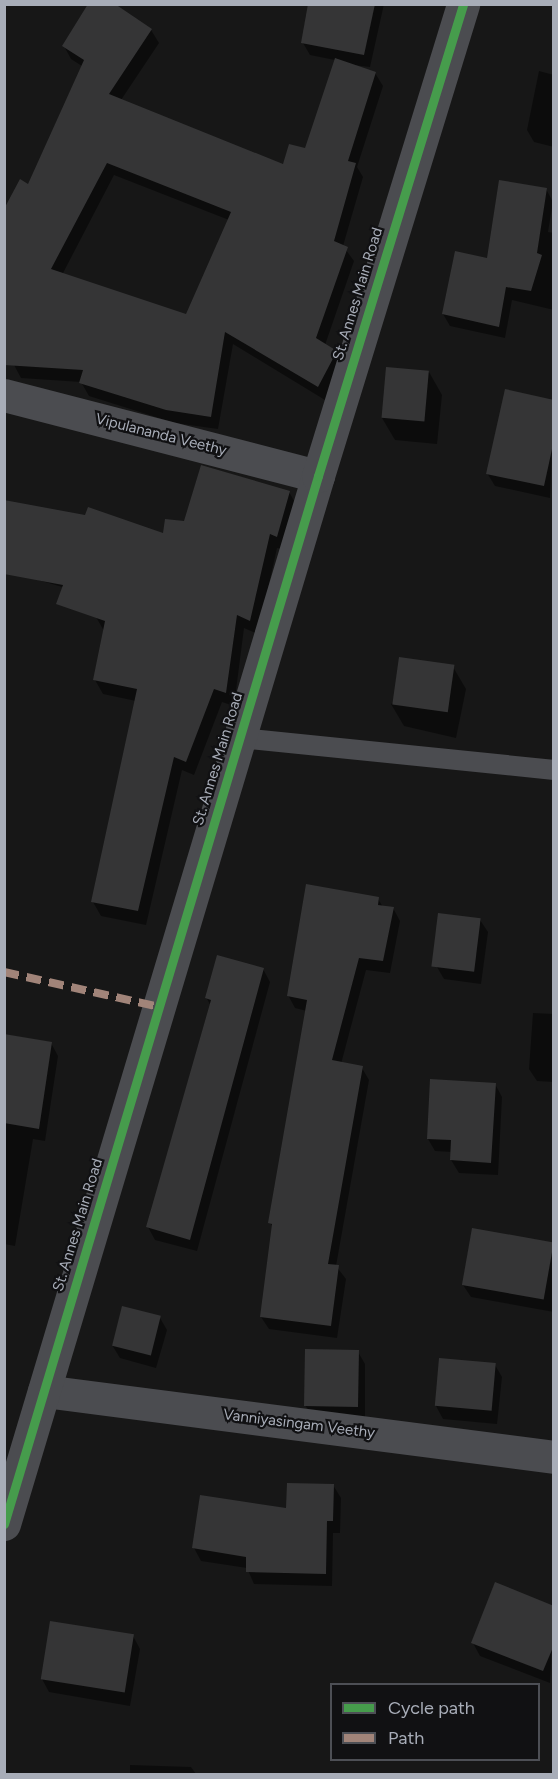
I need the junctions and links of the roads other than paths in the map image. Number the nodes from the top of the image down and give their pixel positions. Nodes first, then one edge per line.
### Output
1 (463, 4) edge
2 (4, 395) edge
3 (318, 476) junction
4 (240, 738) junction
5 (554, 770) edge
6 (44, 1391) junction
7 (554, 1457) edge
8 (4, 1524) edge

1 - 3 street, St. Annes Main Road
2 - 3 street, Vipulananda Veethy
3 - 4 street, St. Annes Main Road
4 - 5 lane
4 - 6 street, St. Annes Main Road
6 - 7 street, Vanniyasingam Veethy
6 - 8 street, St. Annes Main Road

